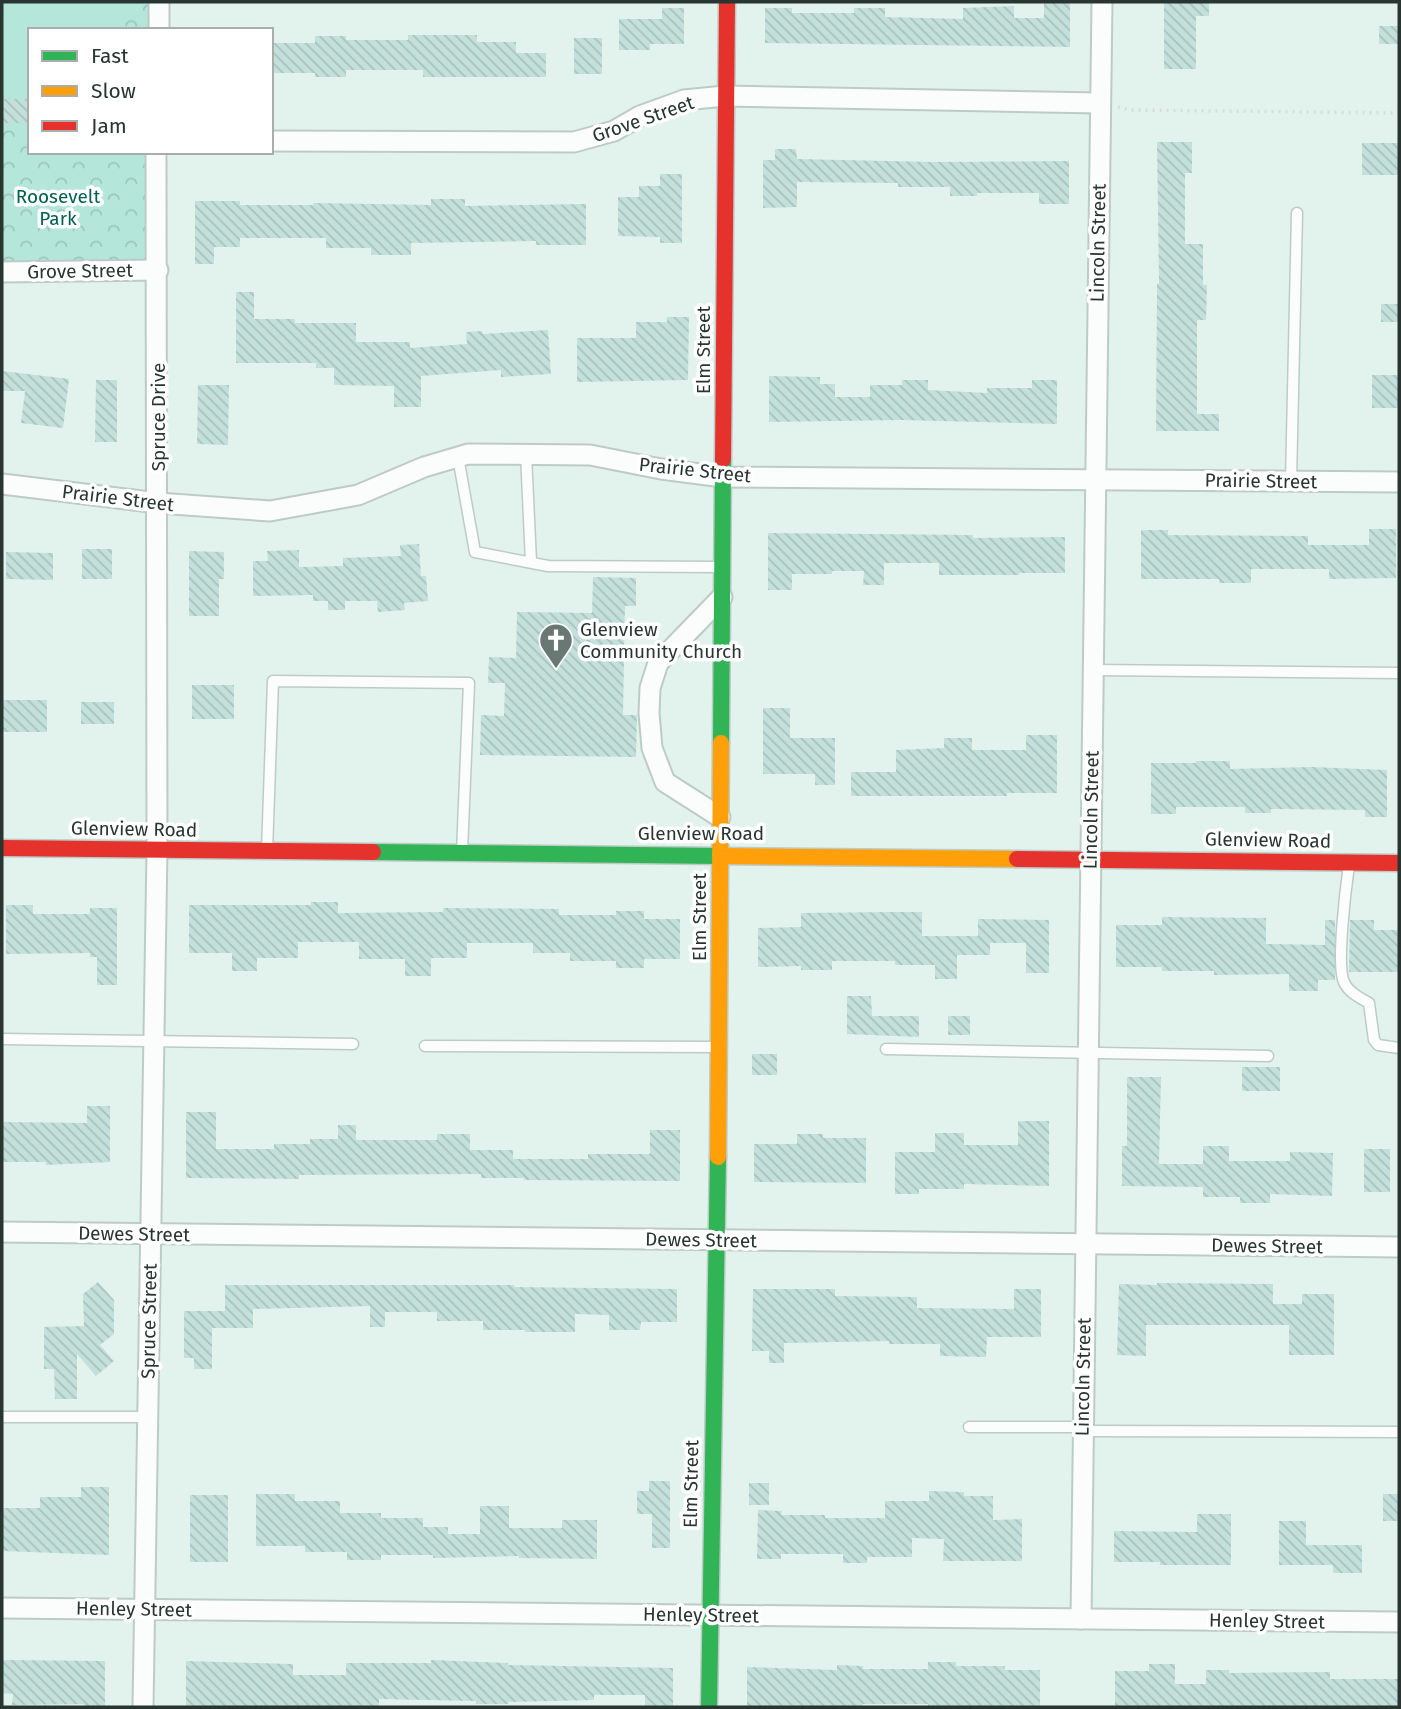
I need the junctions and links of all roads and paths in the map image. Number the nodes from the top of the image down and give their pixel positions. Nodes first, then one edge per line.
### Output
1 (159, 2) edge
2 (727, 2) edge
3 (1102, 2) edge
4 (159, 28) edge
5 (725, 96) junction
6 (1100, 103) junction
7 (1129, 110) dead end
8 (1399, 113) edge
9 (273, 141) edge
10 (156, 154) edge
11 (1297, 213) dead end
12 (158, 270) junction
13 (2, 272) edge
14 (526, 454) junction
15 (458, 457) junction
16 (723, 477) junction
17 (1095, 480) junction
18 (1291, 481) junction
19 (1399, 482) edge
20 (2, 484) edge
21 (158, 503) junction
22 (531, 562) junction
23 (722, 567) junction
24 (722, 597) junction
25 (1093, 670) junction
26 (1399, 673) edge
27 (720, 817) junction
28 (2, 848) edge
29 (157, 850) junction
30 (267, 851) junction
31 (462, 852) junction
32 (720, 854) junction
33 (1091, 858) junction
34 (1349, 862) junction
35 (1399, 863) edge
36 (2, 1039) edge
37 (154, 1041) junction
38 (353, 1044) dead end
39 (425, 1046) dead end
40 (719, 1047) junction
41 (1399, 1048) edge
42 (886, 1049) dead end
43 (1087, 1051) junction
44 (1268, 1056) dead end
45 (2, 1232) edge
46 (150, 1234) junction
47 (717, 1240) junction
48 (1084, 1244) junction
49 (1399, 1247) edge
50 (2, 1417) edge
51 (148, 1417) junction
52 (969, 1427) dead end
53 (1083, 1429) junction
54 (1399, 1432) edge
55 (2, 1608) edge
56 (146, 1609) junction
57 (710, 1615) junction
58 (1081, 1619) junction
59 (1399, 1622) edge
60 (143, 1707) edge
61 (709, 1707) edge

1 - 4 street
2 - 5 street, Elm Street
3 - 6 street, Lincoln Street
5 - 6 street, Grove Street
5 - 9 street, Grove Street
5 - 16 street, Elm Street
6 - 17 street, Lincoln Street
7 - 8 path
10 - 12 street, Spruce Drive
11 - 18 lane
12 - 13 street, Grove Street
12 - 21 street, Spruce Drive
14 - 15 street, Prairie Street
14 - 16 street, Prairie Street
14 - 22 lane
15 - 21 street, Prairie Street
15 - 22 lane
16 - 17 street, Prairie Street
16 - 23 street, Elm Street
17 - 18 street, Prairie Street
17 - 25 street, Lincoln Street
18 - 19 street, Prairie Street
20 - 21 street, Prairie Street
21 - 29 street, Spruce Drive
22 - 23 lane
23 - 24 street, Elm Street
24 - 27 street, Elm Street
24 - 27 street
25 - 26 lane
25 - 33 street, Lincoln Street
27 - 32 street, Elm Street
28 - 29 street, Glenview Road
29 - 30 street, Glenview Road
29 - 37 street, Spruce Street
30 - 31 street, Glenview Road
30 - 31 lane
31 - 32 street, Glenview Road
32 - 33 street, Glenview Road
32 - 40 street, Elm Street
33 - 34 street, Glenview Road
33 - 43 street, Lincoln Street
34 - 35 street, Glenview Road
34 - 41 lane
36 - 37 lane
37 - 38 lane
37 - 46 street, Spruce Street
39 - 40 lane
40 - 47 street, Elm Street
42 - 43 lane
43 - 44 lane
43 - 48 street, Lincoln Street
45 - 46 street, Dewes Street
46 - 47 street, Dewes Street
46 - 51 street, Spruce Street
47 - 48 street, Dewes Street
47 - 57 street, Elm Street
48 - 49 street, Dewes Street
48 - 53 street, Lincoln Street
50 - 51 lane
51 - 56 street, Spruce Street
52 - 53 lane
53 - 54 lane
53 - 58 street, Lincoln Street
55 - 56 street, Henley Street
56 - 57 street, Henley Street
56 - 60 street, Spruce Street
57 - 58 street, Henley Street
57 - 61 street, Elm Street
58 - 59 street, Henley Street

